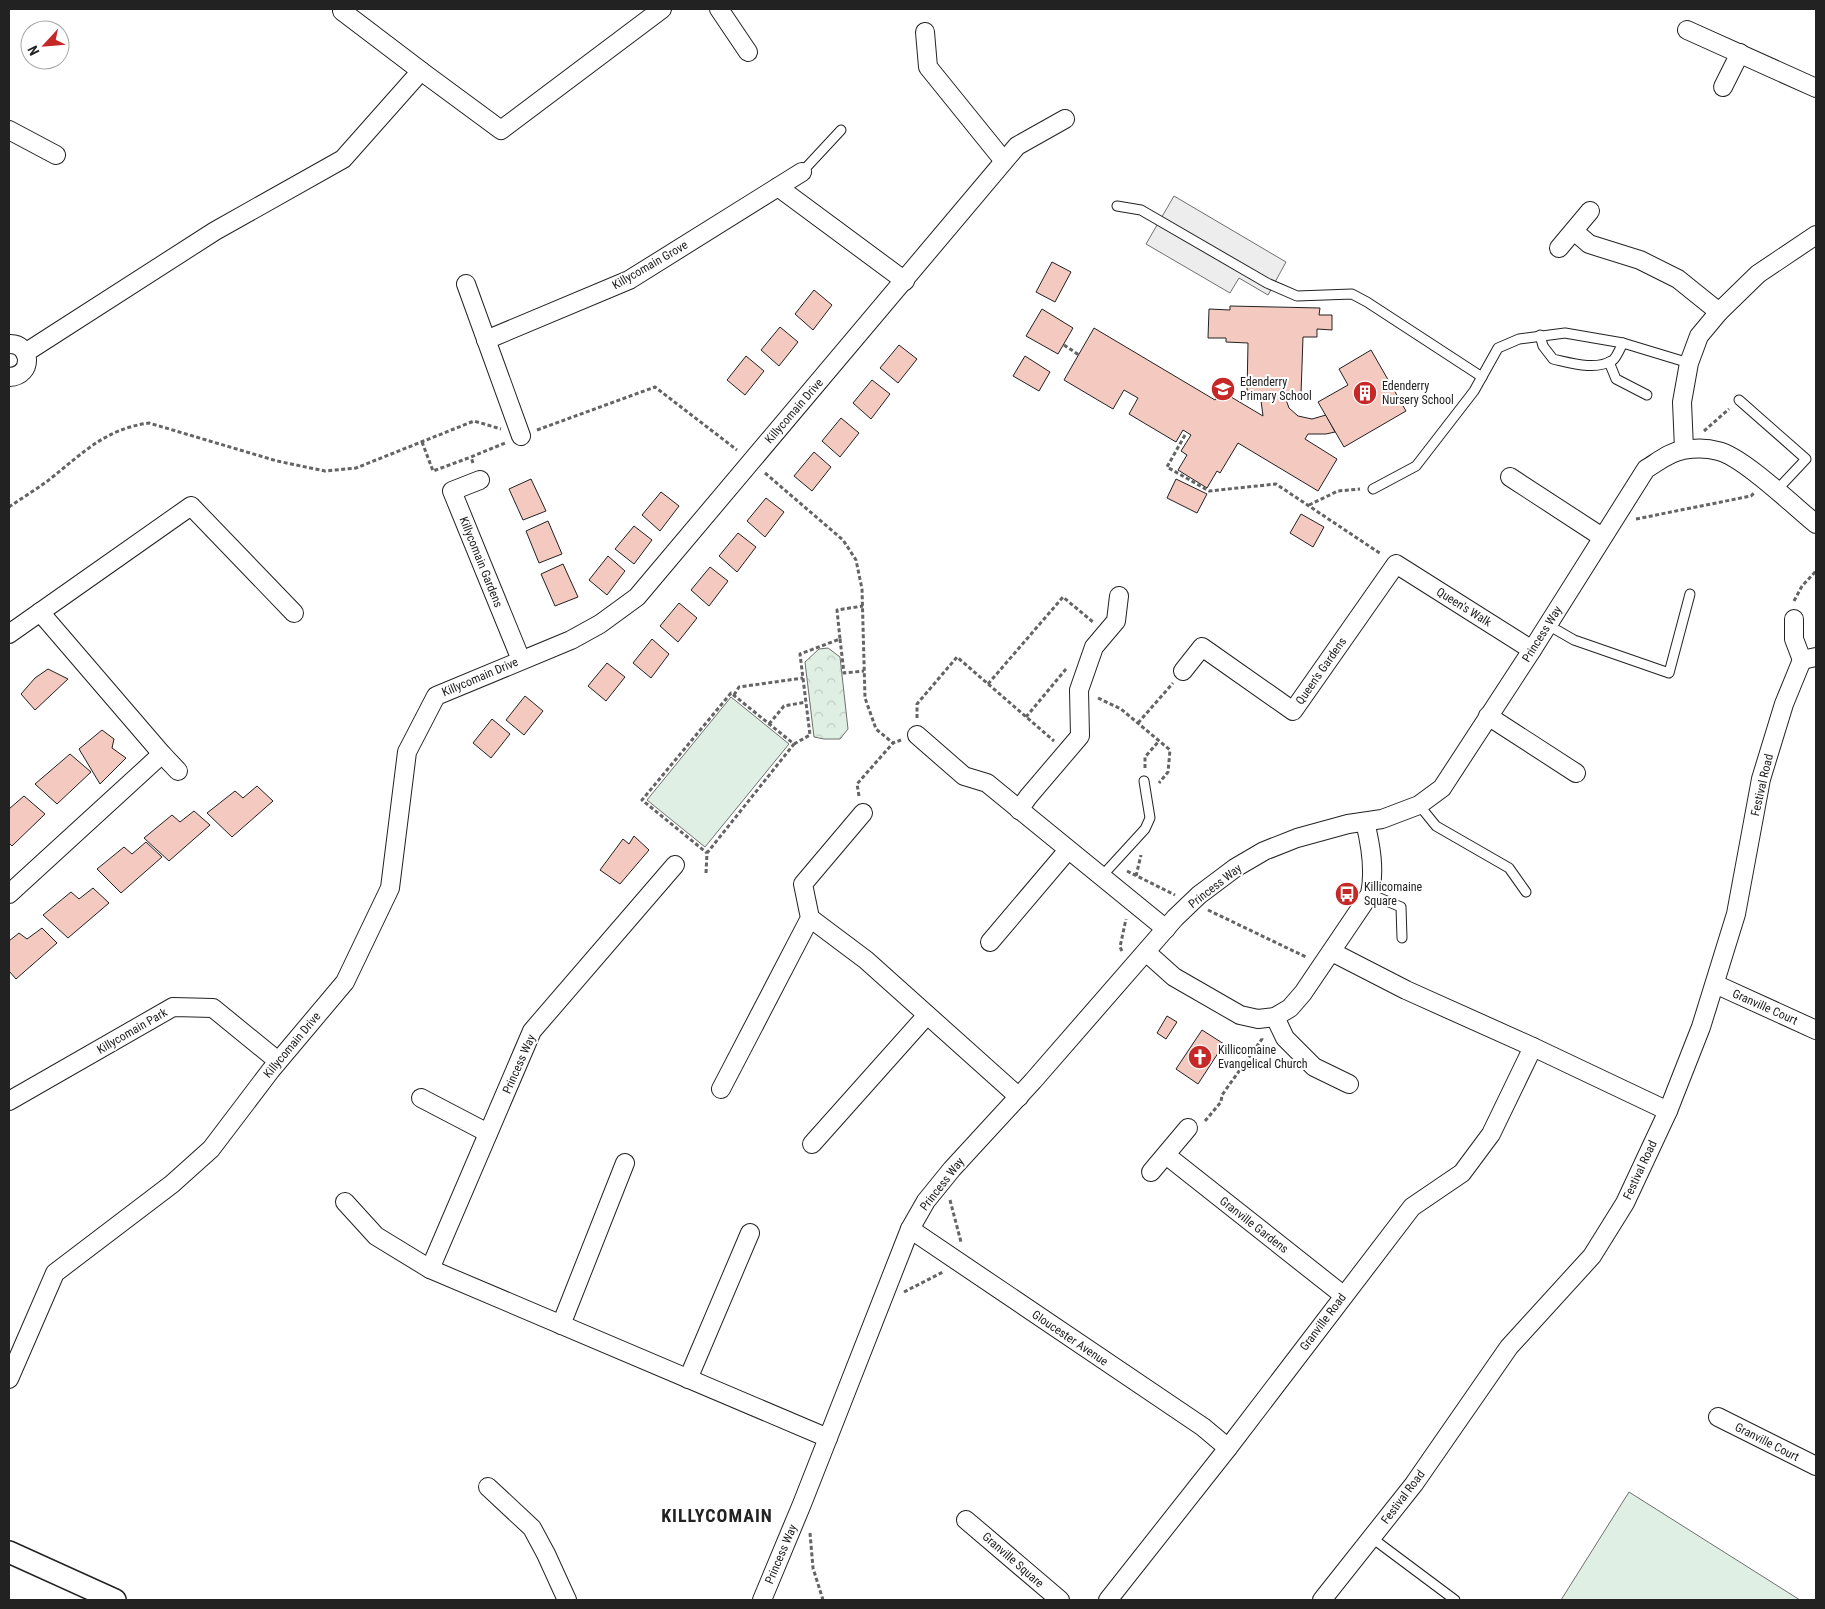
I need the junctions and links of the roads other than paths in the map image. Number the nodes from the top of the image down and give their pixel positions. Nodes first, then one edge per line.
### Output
1 (662, 9) edge
2 (719, 9) edge
3 (342, 11) dead end
4 (1687, 30) dead end
5 (925, 32) dead end
6 (748, 52) dead end
7 (1740, 53) junction
8 (421, 71) junction
9 (1723, 87) dead end
10 (1816, 88) edge
11 (1065, 119) dead end
12 (9, 130) edge
13 (841, 130) dead end
14 (56, 155) dead end
15 (1004, 162) junction
16 (802, 172) joint
17 (778, 187) junction
18 (1117, 206) dead end
19 (1590, 211) dead end
20 (1574, 231) junction
21 (1816, 235) edge
22 (1559, 248) dead end
23 (905, 281) junction
24 (466, 284) dead end
25 (1719, 312) junction
26 (1540, 335) junction
27 (486, 340) junction
28 (1623, 343) junction
29 (9, 344) edge
30 (26, 353) junction
31 (1609, 362) junction
32 (1689, 363) junction
33 (9, 376) edge
34 (1482, 378) junction
35 (1647, 395) dead end
36 (1739, 400) road end
37 (521, 436) road end
38 (1684, 450) junction
39 (1510, 477) dead end
40 (480, 480) road end
41 (1771, 487) junction
42 (1373, 489) road end
43 (1816, 524) edge
44 (1602, 537) junction
45 (1396, 564) joint
46 (1690, 594) dead end
47 (1119, 596) dead end
48 (40, 612) junction
49 (294, 613) dead end
50 (1794, 619) road end
51 (1548, 625) junction
52 (9, 634) edge
53 (1532, 650) junction
54 (1809, 659) edge
55 (521, 660) junction
56 (1183, 671) road end
57 (1488, 716) junction
58 (917, 735) road end
59 (162, 754) junction
60 (178, 771) dead end
61 (1576, 772) dead end
62 (1144, 781) road end
63 (1419, 805) junction
64 (1019, 810) junction
65 (863, 813) road end
66 (1364, 822) junction
67 (1068, 850) junction
68 (675, 865) dead end
69 (1107, 871) junction
70 (1526, 892) dead end
71 (9, 894) edge
72 (1370, 894) junction
73 (810, 918) junction
74 (1166, 930) junction
75 (1402, 938) dead end
76 (990, 942) dead end
77 (1146, 952) junction
78 (1327, 958) junction
79 (1715, 984) junction
80 (927, 1015) junction
81 (1266, 1018) junction
82 (1816, 1030) edge
83 (1532, 1047) junction
84 (278, 1061) junction
85 (1349, 1084) dead end
86 (721, 1089) dead end
87 (1019, 1097) junction
88 (421, 1098) dead end
89 (9, 1101) edge
90 (1668, 1111) junction
91 (1188, 1128) road end
92 (488, 1133) junction
93 (812, 1144) dead end
94 (1166, 1155) junction
95 (625, 1163) dead end
96 (1151, 1172) dead end
97 (345, 1202) dead end
98 (910, 1229) junction
99 (750, 1233) dead end
100 (430, 1269) junction
101 (1343, 1295) junction
102 (561, 1325) junction
103 (15, 1350) edge
104 (9, 1379) edge
105 (688, 1379) junction
106 (1718, 1417) dead end
107 (828, 1438) junction
108 (1228, 1448) junction
109 (1816, 1466) edge
110 (488, 1486) dead end
111 (966, 1520) dead end
112 (1372, 1538) junction
113 (9, 1552) edge
114 (115, 1600) edge
115 (567, 1600) edge
116 (762, 1600) edge
117 (1060, 1600) edge
118 (1108, 1600) edge
119 (1322, 1600) edge
120 (1455, 1600) edge

1 - 8 street
2 - 6 street
3 - 8 street
4 - 7 street
5 - 15 street
7 - 9 street
7 - 10 street
8 - 30 street
11 - 15 street, Killycomain Drive
12 - 14 street
13 - 16 lane
15 - 23 street, Killycomain Drive
16 - 17 street, Killycomain Grove
17 - 23 street
17 - 27 street, Killycomain Grove
18 - 34 lane
19 - 20 street
20 - 22 street
20 - 25 street
21 - 25 street
23 - 55 street, Killycomain Drive
24 - 27 street
25 - 32 street
26 - 28 lane
26 - 31 lane
26 - 34 lane
27 - 37 street
28 - 31 lane
28 - 32 lane
29 - 30 street
30 - 33 street
31 - 35 lane
32 - 38 street
34 - 42 lane
36 - 41 lane
38 - 41 street, Princess Way
38 - 44 street, Princess Way
39 - 44 street
40 - 55 street, Killycomain Gardens
41 - 43 street, Princess Way
44 - 51 street, Princess Way
45 - 53 street, Queen's Walk
45 - 56 street, Queen's Gardens
46 - 51 lane
47 - 64 street
48 - 49 street
48 - 52 street
48 - 59 street
50 - 54 street, Festival Road
51 - 53 street, Princess Way
53 - 57 street, Princess Way
54 - 79 street, Festival Road
55 - 84 street, Killycomain Drive
57 - 61 street
57 - 63 street, Princess Way
58 - 64 street
59 - 60 street
59 - 71 street
62 - 69 lane
63 - 66 street, Princess Way
63 - 70 lane
64 - 67 street
65 - 73 street
66 - 72 street
66 - 74 street, Princess Way
67 - 69 street
67 - 76 street
68 - 92 street, Princess Way
69 - 74 street
72 - 75 lane
72 - 78 street
73 - 80 street
73 - 86 street
74 - 77 street, Princess Way
77 - 81 street
77 - 87 street, Princess Way
78 - 81 street
78 - 83 street
79 - 82 street, Granville Court
79 - 90 street, Festival Road
80 - 87 street
80 - 93 street
81 - 85 street
83 - 90 street
83 - 101 street, Granville Road
84 - 89 street, Killycomain Park
84 - 103 street, Killycomain Drive
87 - 98 street, Princess Way
88 - 92 street
90 - 112 street, Festival Road
91 - 94 street
92 - 100 street, Princess Way
94 - 96 street
94 - 101 street, Granville Gardens
95 - 102 street
97 - 100 street
98 - 107 street, Princess Way
98 - 108 street, Gloucester Avenue
99 - 105 street
100 - 102 street
101 - 108 street, Granville Road
102 - 105 street
103 - 104 street, Killycomain Drive
105 - 107 street
106 - 109 street, Granville Court
107 - 116 street, Princess Way
108 - 118 street, Granville Road
110 - 115 street
111 - 117 street, Granville Square
112 - 119 street, Festival Road
112 - 120 lane
113 - 114 street

